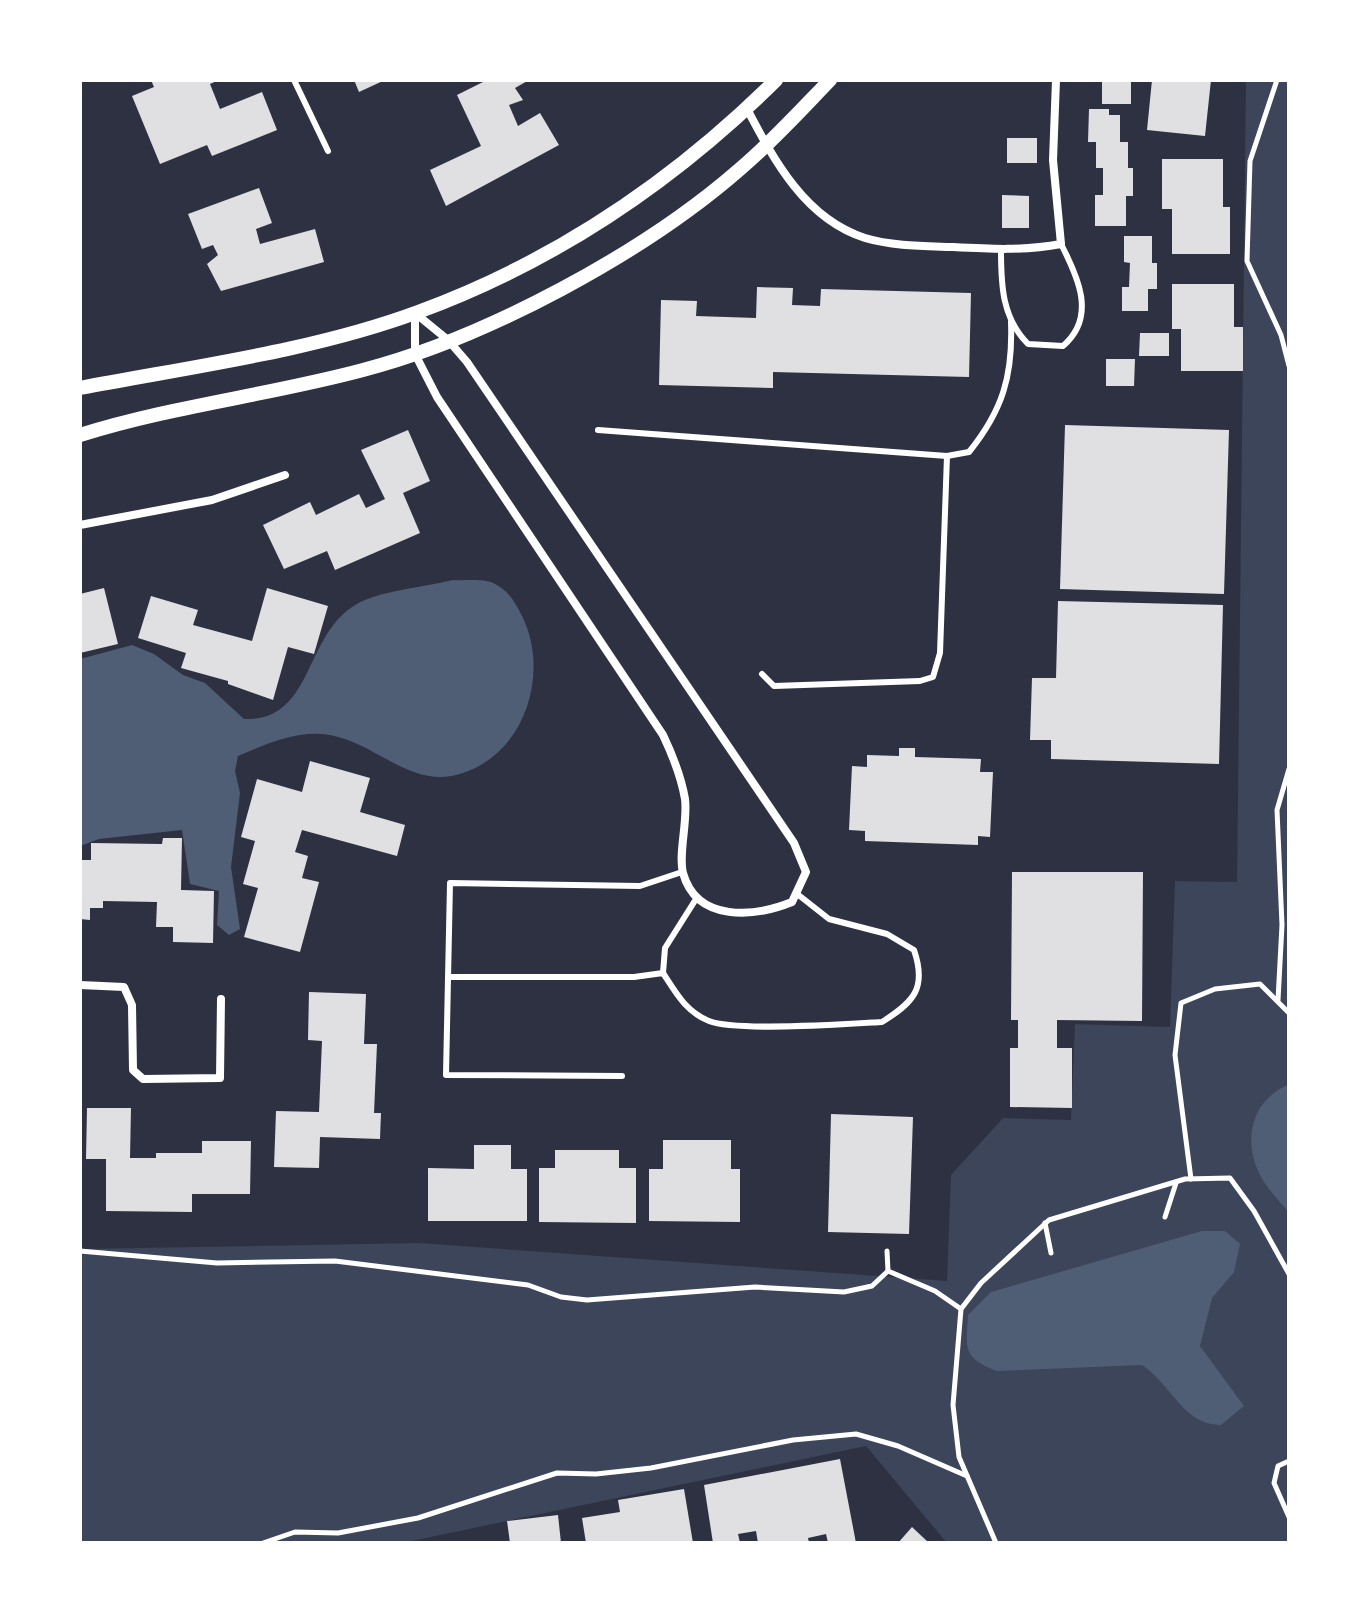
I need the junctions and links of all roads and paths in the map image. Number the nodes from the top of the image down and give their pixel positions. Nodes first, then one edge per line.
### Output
1 (294, 80) edge
2 (776, 80) edge
3 (830, 80) edge
4 (1056, 80) edge
5 (1277, 80) edge
6 (747, 109) junction
7 (766, 145) junction
8 (328, 151) dead end
9 (1061, 244) junction
10 (1001, 250) junction
11 (415, 313) junction
12 (1011, 322) junction
13 (448, 340) junction
14 (415, 354) junction
15 (1289, 366) edge
16 (80, 388) edge
17 (598, 430) dead end
18 (80, 435) edge
19 (947, 456) junction
20 (285, 475) dead end
21 (80, 525) edge
22 (762, 674) dead end
23 (1289, 769) edge
24 (682, 872) junction
25 (796, 893) junction
26 (696, 899) junction
27 (663, 973) junction
28 (448, 977) junction
29 (80, 985) edge
30 (221, 999) dead end
31 (1278, 1000) junction
32 (1289, 1013) edge
33 (622, 1076) dead end
34 (1191, 1179) junction
35 (1176, 1182) junction
36 (1165, 1217) dead end
37 (1045, 1223) junction
38 (80, 1251) edge
39 (887, 1251) dead end
40 (1051, 1253) dead end
41 (888, 1271) junction
42 (1289, 1274) edge
43 (961, 1309) junction
44 (1289, 1461) edge
45 (967, 1476) junction
46 (1289, 1517) edge
47 (263, 1543) edge
48 (996, 1543) edge

1 - 8 lane
2 - 6 street
3 - 7 street
4 - 9 street
5 - 15 path
6 - 7 street
6 - 11 street
7 - 10 street
7 - 13 street
9 - 10 street
9 - 12 lane
10 - 12 lane
11 - 13 street
11 - 14 street
11 - 16 street
12 - 19 lane
13 - 14 street
13 - 25 street
14 - 18 street
14 - 24 street
17 - 19 lane
19 - 22 lane
20 - 21 street
23 - 31 path
24 - 26 street
24 - 28 lane
25 - 26 street
25 - 27 lane
26 - 27 lane
27 - 28 lane
28 - 33 lane
29 - 30 street
31 - 32 path
31 - 34 path
34 - 35 path
34 - 42 path
35 - 36 path
35 - 37 path
37 - 40 path
37 - 43 path
38 - 41 path
39 - 41 path
41 - 43 path
43 - 45 path
44 - 46 path
45 - 47 path
45 - 48 path

